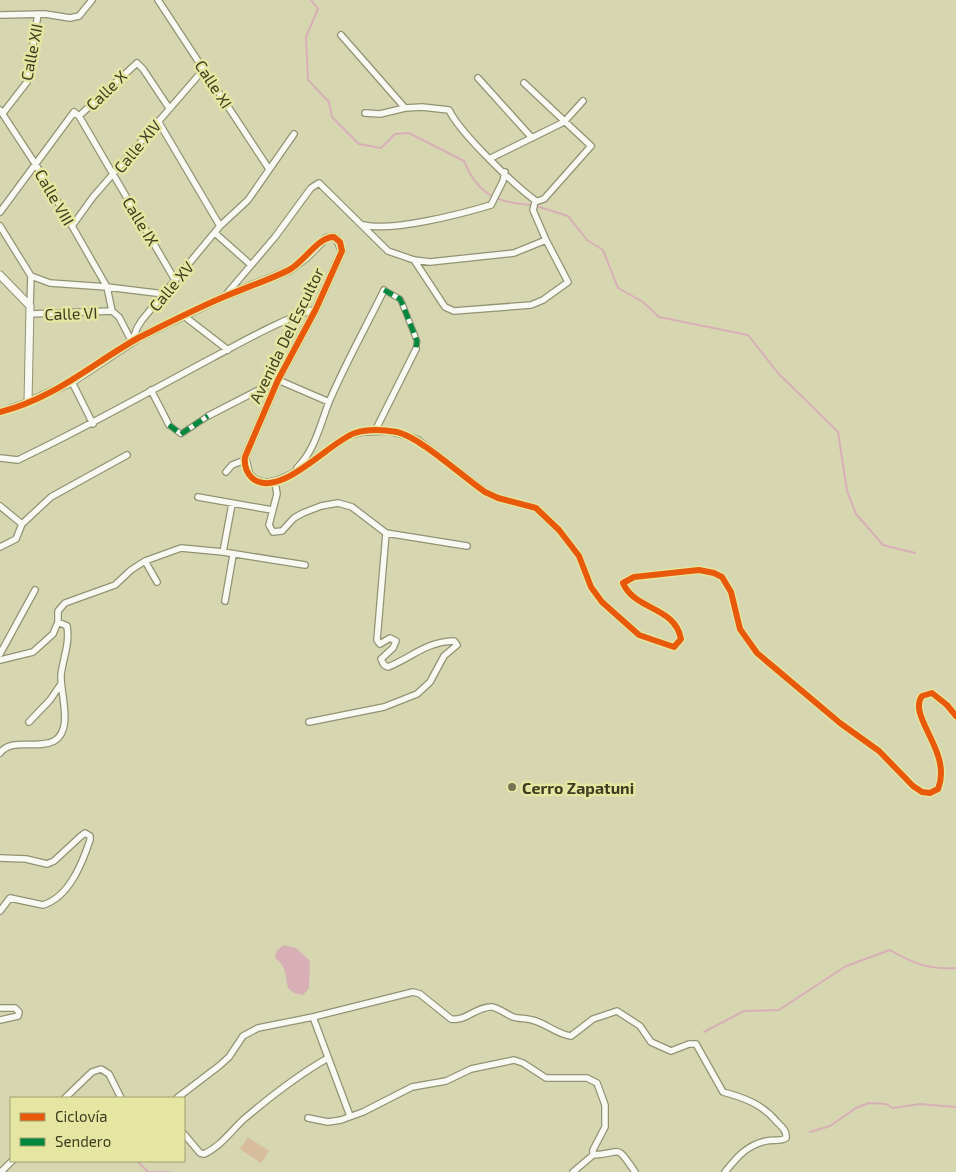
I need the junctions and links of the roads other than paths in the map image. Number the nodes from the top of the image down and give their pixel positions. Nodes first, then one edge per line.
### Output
1 (92, 0) edge
2 (158, 0) edge
3 (38, 14) junction
4 (0, 15) edge
5 (341, 35) dead end
6 (204, 69) junction
7 (478, 78) dead end
8 (524, 83) dead end
9 (583, 101) dead end
10 (169, 108) junction
11 (406, 108) junction
12 (1, 111) edge
13 (365, 113) dead end
14 (77, 114) junction
15 (158, 121) junction
16 (564, 122) junction
17 (294, 134) dead end
18 (532, 138) junction
19 (490, 158) junction
20 (36, 165) junction
21 (269, 169) junction
22 (505, 172) junction
23 (113, 175) junction
24 (536, 201) junction
25 (0, 212) edge
26 (364, 225) junction
27 (0, 226) edge
28 (72, 226) junction
29 (220, 226) junction
30 (214, 233) junction
31 (546, 240) junction
32 (414, 260) junction
33 (251, 265) junction
34 (0, 275) edge
35 (31, 276) junction
36 (175, 280) junction
37 (107, 287) junction
38 (384, 290) joint
39 (164, 294) junction
40 (223, 297) junction
41 (316, 309) junction
42 (30, 310) junction
43 (112, 312) junction
44 (184, 316) junction
45 (132, 342) junction
46 (416, 349) joint
47 (228, 350) junction
48 (278, 380) junction
49 (72, 382) junction
50 (151, 390) junction
51 (28, 402) junction
52 (329, 402) junction
53 (0, 412) edge
54 (208, 416) joint
55 (93, 424) junction
56 (169, 425) joint
57 (375, 431) junction
58 (127, 455) dead end
59 (0, 458) edge
60 (245, 460) junction
61 (226, 472) dead end
62 (293, 473) junction
63 (275, 482) junction
64 (198, 497) dead end
65 (232, 504) junction
66 (0, 506) edge
67 (272, 510) junction
68 (22, 524) junction
69 (386, 533) junction
70 (466, 546) dead end
71 (0, 547) edge
72 (222, 552) junction
73 (233, 555) junction
74 (146, 561) junction
75 (304, 565) dead end
76 (156, 582) dead end
77 (35, 590) dead end
78 (225, 601) dead end
79 (58, 622) junction
80 (0, 654) edge
81 (0, 660) edge
82 (62, 683) junction
83 (956, 716) edge
84 (29, 722) dead end
85 (309, 722) dead end
86 (0, 753) edge
87 (0, 858) edge
88 (0, 911) edge
89 (0, 1008) edge
90 (313, 1017) junction
91 (0, 1020) edge
92 (328, 1058) junction
93 (66, 1097) edge
94 (120, 1097) edge
95 (178, 1097) edge
96 (350, 1116) junction
97 (308, 1118) dead end
98 (185, 1135) edge
99 (593, 1155) junction
100 (11, 1162) edge
101 (1, 1172) edge
102 (573, 1172) edge
103 (635, 1172) edge
104 (725, 1172) edge

1 - 3 street
2 - 6 street, Calle XI
3 - 4 street
3 - 12 street, Calle XII
5 - 11 street
6 - 10 street, Calle XIV
6 - 21 street, Calle XI
7 - 18 street
8 - 16 street
9 - 16 street
10 - 14 street, Calle X
10 - 15 street, Calle XIV
11 - 13 street
11 - 19 street
12 - 20 street, Calle VIII
14 - 20 street
14 - 23 street, Calle IX
15 - 23 street, Calle XIV
15 - 29 street
16 - 18 street
16 - 24 street
17 - 21 street
18 - 19 street
19 - 22 street
20 - 25 street
20 - 28 street, Calle VIII
21 - 29 street
22 - 24 street
22 - 26 street
23 - 28 street, Calle XIV
23 - 36 street, Calle IX
24 - 31 street
26 - 32 street
26 - 33 street
27 - 35 street
28 - 37 street, Calle VIII
29 - 30 street, Calle XV
30 - 33 street
30 - 36 street, Calle XV
31 - 32 street
31 - 32 street
33 - 40 street
34 - 42 street
35 - 37 street
35 - 42 street
36 - 39 street, Calle XV
37 - 39 street
37 - 43 street, Calle VIII
38 - 46 street
38 - 52 street
39 - 45 street, Calle XV
40 - 41 street, Avenida Del Escultor
40 - 44 street, Avenida Del Escultor
41 - 47 street
41 - 48 street, Avenida Del Escultor
42 - 43 street, Calle VI
42 - 51 street
43 - 45 street
44 - 45 street, Avenida Del Escultor
44 - 47 street
45 - 49 street, Avenida Del Escultor
46 - 57 street
47 - 50 street
48 - 52 street
48 - 54 street
48 - 60 street, Avenida Del Escultor
49 - 51 street, Avenida Del Escultor
49 - 55 street
50 - 55 street
50 - 56 street
51 - 53 street, Avenida Del Escultor
52 - 62 street
54 - 56 street
55 - 59 street
57 - 62 street
57 - 83 street
58 - 68 street
60 - 61 street
60 - 63 street
62 - 63 street
63 - 67 street
64 - 65 street
65 - 67 street
65 - 72 street
66 - 68 street
67 - 69 street
68 - 71 street
69 - 70 street
69 - 85 street
72 - 73 street
72 - 74 street
73 - 75 street
73 - 78 street
74 - 76 street
74 - 79 street
77 - 80 street
79 - 81 street
79 - 82 street
82 - 84 street
82 - 86 street
87 - 88 street
89 - 91 street
90 - 92 street
90 - 95 street
90 - 104 street
92 - 96 street
92 - 98 street
93 - 94 street
96 - 97 street
96 - 99 street
99 - 102 street
99 - 103 street
100 - 101 street

